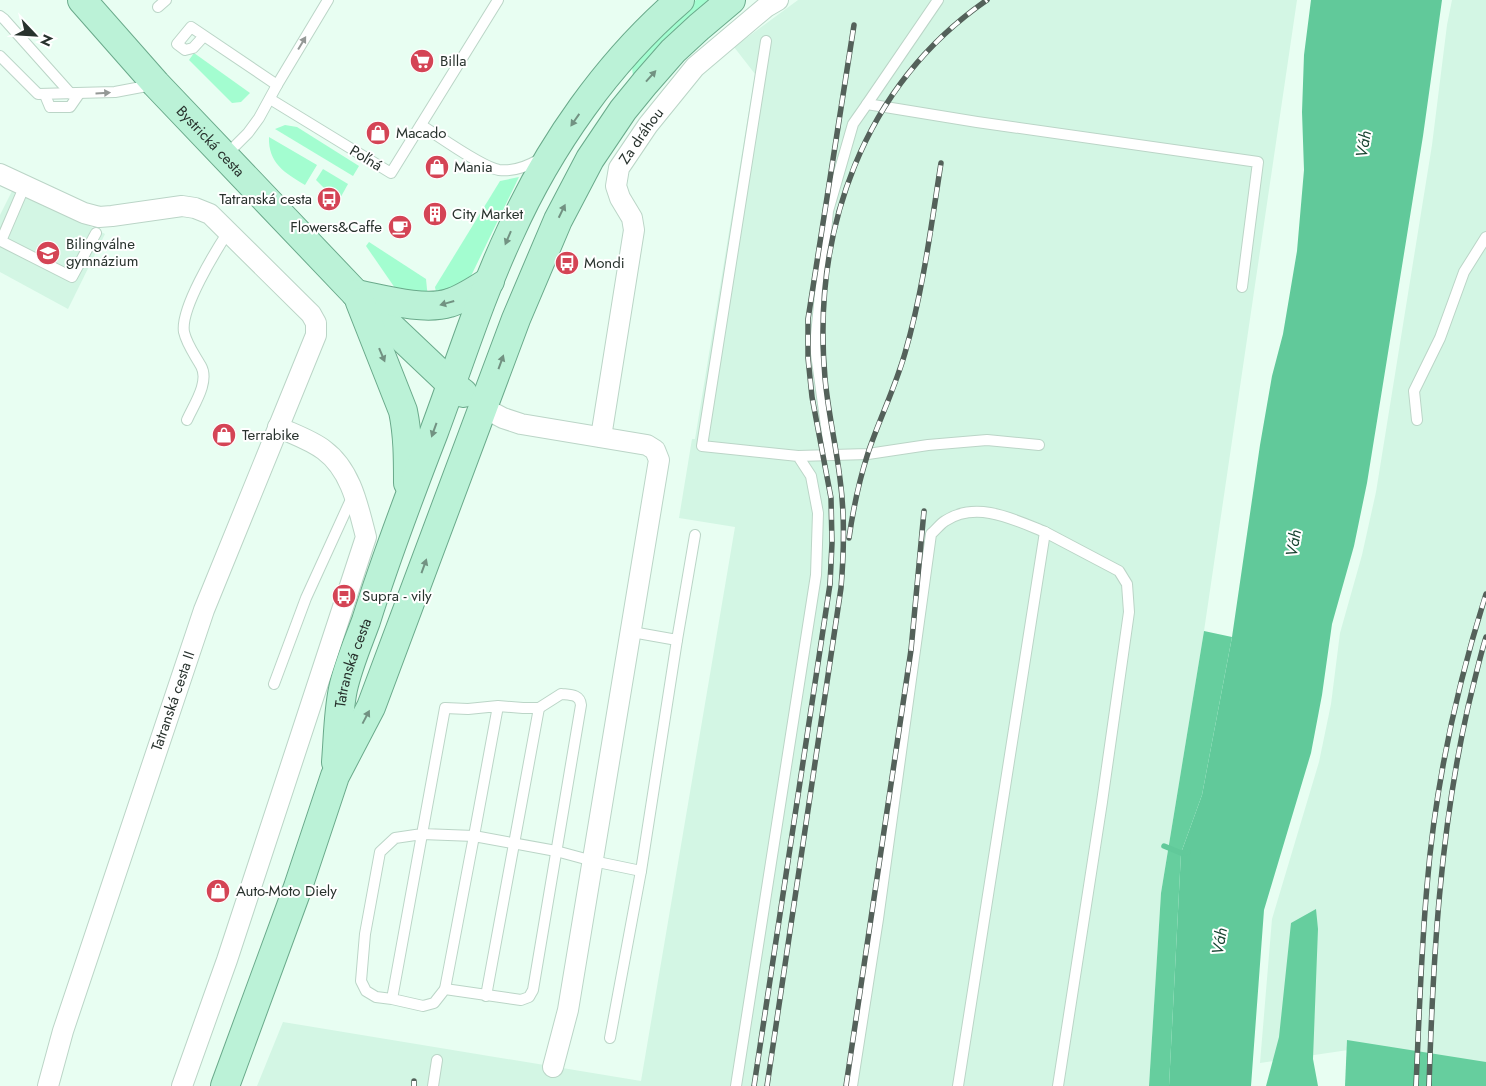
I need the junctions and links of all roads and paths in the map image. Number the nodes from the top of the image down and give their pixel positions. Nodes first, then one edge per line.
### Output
1 (82, 0) edge
2 (328, 0) edge
3 (498, 0) edge
4 (680, 0) edge
5 (731, 0) edge
6 (778, 0) edge
7 (938, 0) edge
8 (0, 16) edge
9 (204, 36) dead end
10 (766, 41) dead end
11 (0, 56) edge
12 (156, 84) junction
13 (277, 85) junction
14 (75, 94) junction
15 (270, 99) junction
16 (868, 104) junction
17 (420, 125) junction
18 (556, 149) junction
19 (224, 156) junction
20 (0, 174) edge
21 (25, 185) junction
22 (96, 232) dead end
23 (228, 232) junction
24 (1486, 237) edge
25 (490, 281) junction
26 (1242, 287) dead end
27 (356, 294) junction
28 (451, 384) junction
29 (484, 408) junction
30 (187, 420) dead end
31 (1417, 420) dead end
32 (278, 426) junction
33 (601, 437) junction
34 (1039, 445) dead end
35 (798, 456) junction
36 (830, 456) junction
37 (354, 494) junction
38 (408, 500) junction
39 (1045, 532) junction
40 (695, 534) dead end
41 (632, 632) junction
42 (678, 640) junction
43 (274, 684) dead end
44 (498, 706) junction
45 (539, 708) junction
46 (334, 776) junction
47 (422, 834) junction
48 (474, 836) junction
49 (515, 843) junction
50 (556, 850) junction
51 (593, 861) junction
52 (641, 871) junction
53 (445, 990) junction
54 (486, 996) junction
55 (392, 999) junction
56 (610, 1038) dead end
57 (437, 1060) dead end
58 (552, 1070) dead end
59 (48, 1086) edge
60 (182, 1086) edge
61 (225, 1086) edge
62 (433, 1086) edge
63 (736, 1086) edge
64 (852, 1086) edge
65 (958, 1086) edge
66 (1058, 1086) edge

1 - 12 main road, Bystrická cesta
13 -> 2 lane
3 - 17 lane, Poľná
4 -> 18 main road, Tatranská cesta
29 -> 5 main road, Tatranská cesta
6 - 33 street, Za dráhou
7 - 16 lane
8 - 14 lane
9 - 13 lane
10 - 35 lane
11 - 14 lane
14 -> 12 lane
12 - 19 main road, Bystrická cesta
13 - 15 lane
15 - 17 lane, Poľná
15 - 19 lane
16 - 26 lane
16 - 36 lane
17 - 18 lane
18 -> 25 main road, Tatranská cesta
19 - 27 main road, Bystrická cesta
20 - 21 street
21 - 22 lane
21 - 23 street
23 - 30 lane
23 - 32 street, Tatranská cesta II
24 - 31 lane
25 -> 27 main road
25 - 28 main road, Tatranská cesta
27 - 28 main road, Bystrická cesta
27 -> 38 main road
28 - 29 main road, Bystrická cesta
28 -> 38 main road, Tatranská cesta
29 - 33 street
46 -> 29 main road, Tatranská cesta
32 - 37 street
32 - 59 street, Tatranská cesta II
33 - 41 street
34 - 36 lane
35 - 36 lane
35 - 63 lane
37 - 43 lane
37 - 60 street
38 - 46 main road, Tatranská cesta
39 - 64 lane
39 - 65 lane
39 - 66 lane
40 - 42 lane
41 - 42 lane
41 - 51 street
42 - 52 lane
44 - 45 lane
44 - 47 lane
44 - 48 lane
45 - 49 lane
45 - 50 lane
46 - 61 main road, Tatranská cesta
47 - 48 lane
47 - 55 lane
47 - 55 lane
48 - 49 lane
48 - 53 lane
49 - 50 lane
49 - 54 lane
50 - 51 lane
50 - 54 lane
51 - 52 lane
51 - 58 street
52 - 56 lane
53 - 54 lane
53 - 55 lane
57 - 62 lane

